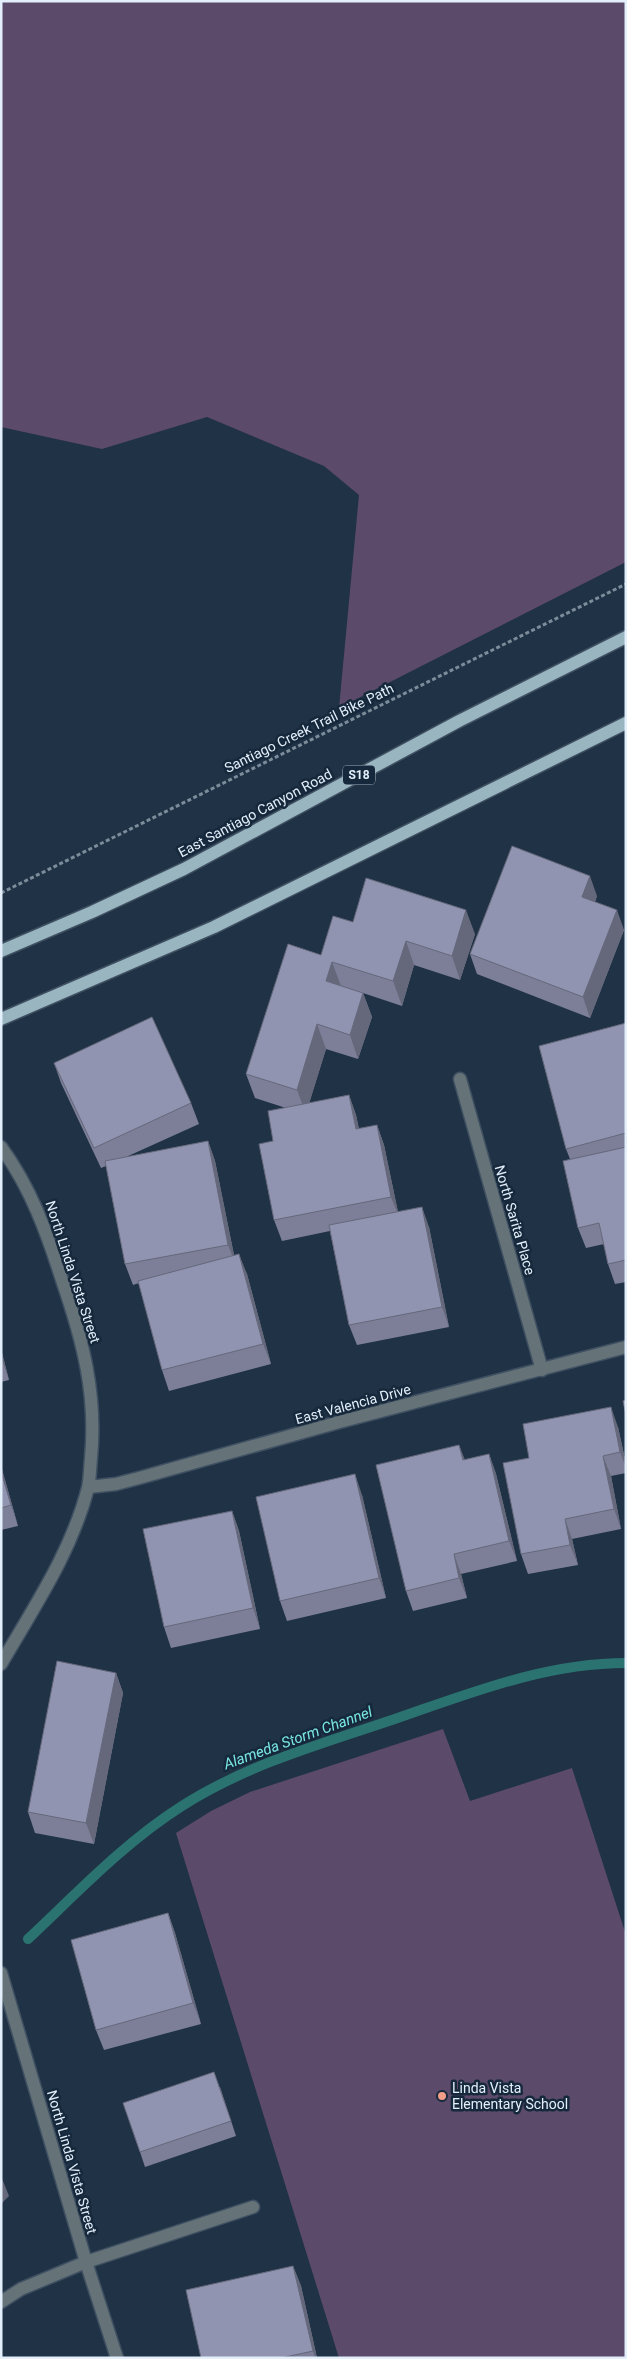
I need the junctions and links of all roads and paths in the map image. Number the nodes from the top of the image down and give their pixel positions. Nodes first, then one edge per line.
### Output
1 (626, 584) edge
2 (626, 637) edge
3 (626, 722) edge
4 (1, 893) edge
5 (1, 951) edge
6 (1, 1019) edge
7 (460, 1079) dead end
8 (1, 1147) edge
9 (626, 1347) edge
10 (542, 1370) junction
11 (88, 1487) junction
12 (1, 1664) edge
13 (1, 1973) edge
14 (253, 2207) dead end
15 (86, 2262) junction
16 (1, 2302) edge
17 (118, 2358) edge

1 - 4 path, Santiago Creek Trail Bike Path
2 - 5 main road, East Santiago Canyon Road / S18
3 - 6 main road
7 - 10 street, North Sarita Place
8 - 11 street, North Linda Vista Street
9 - 10 street, East Valencia Drive
10 - 11 street, East Valencia Drive
11 - 12 street, North Linda Vista Street
13 - 15 street, North Linda Vista Street
14 - 15 street
15 - 16 street
15 - 17 street, North Linda Vista Street

